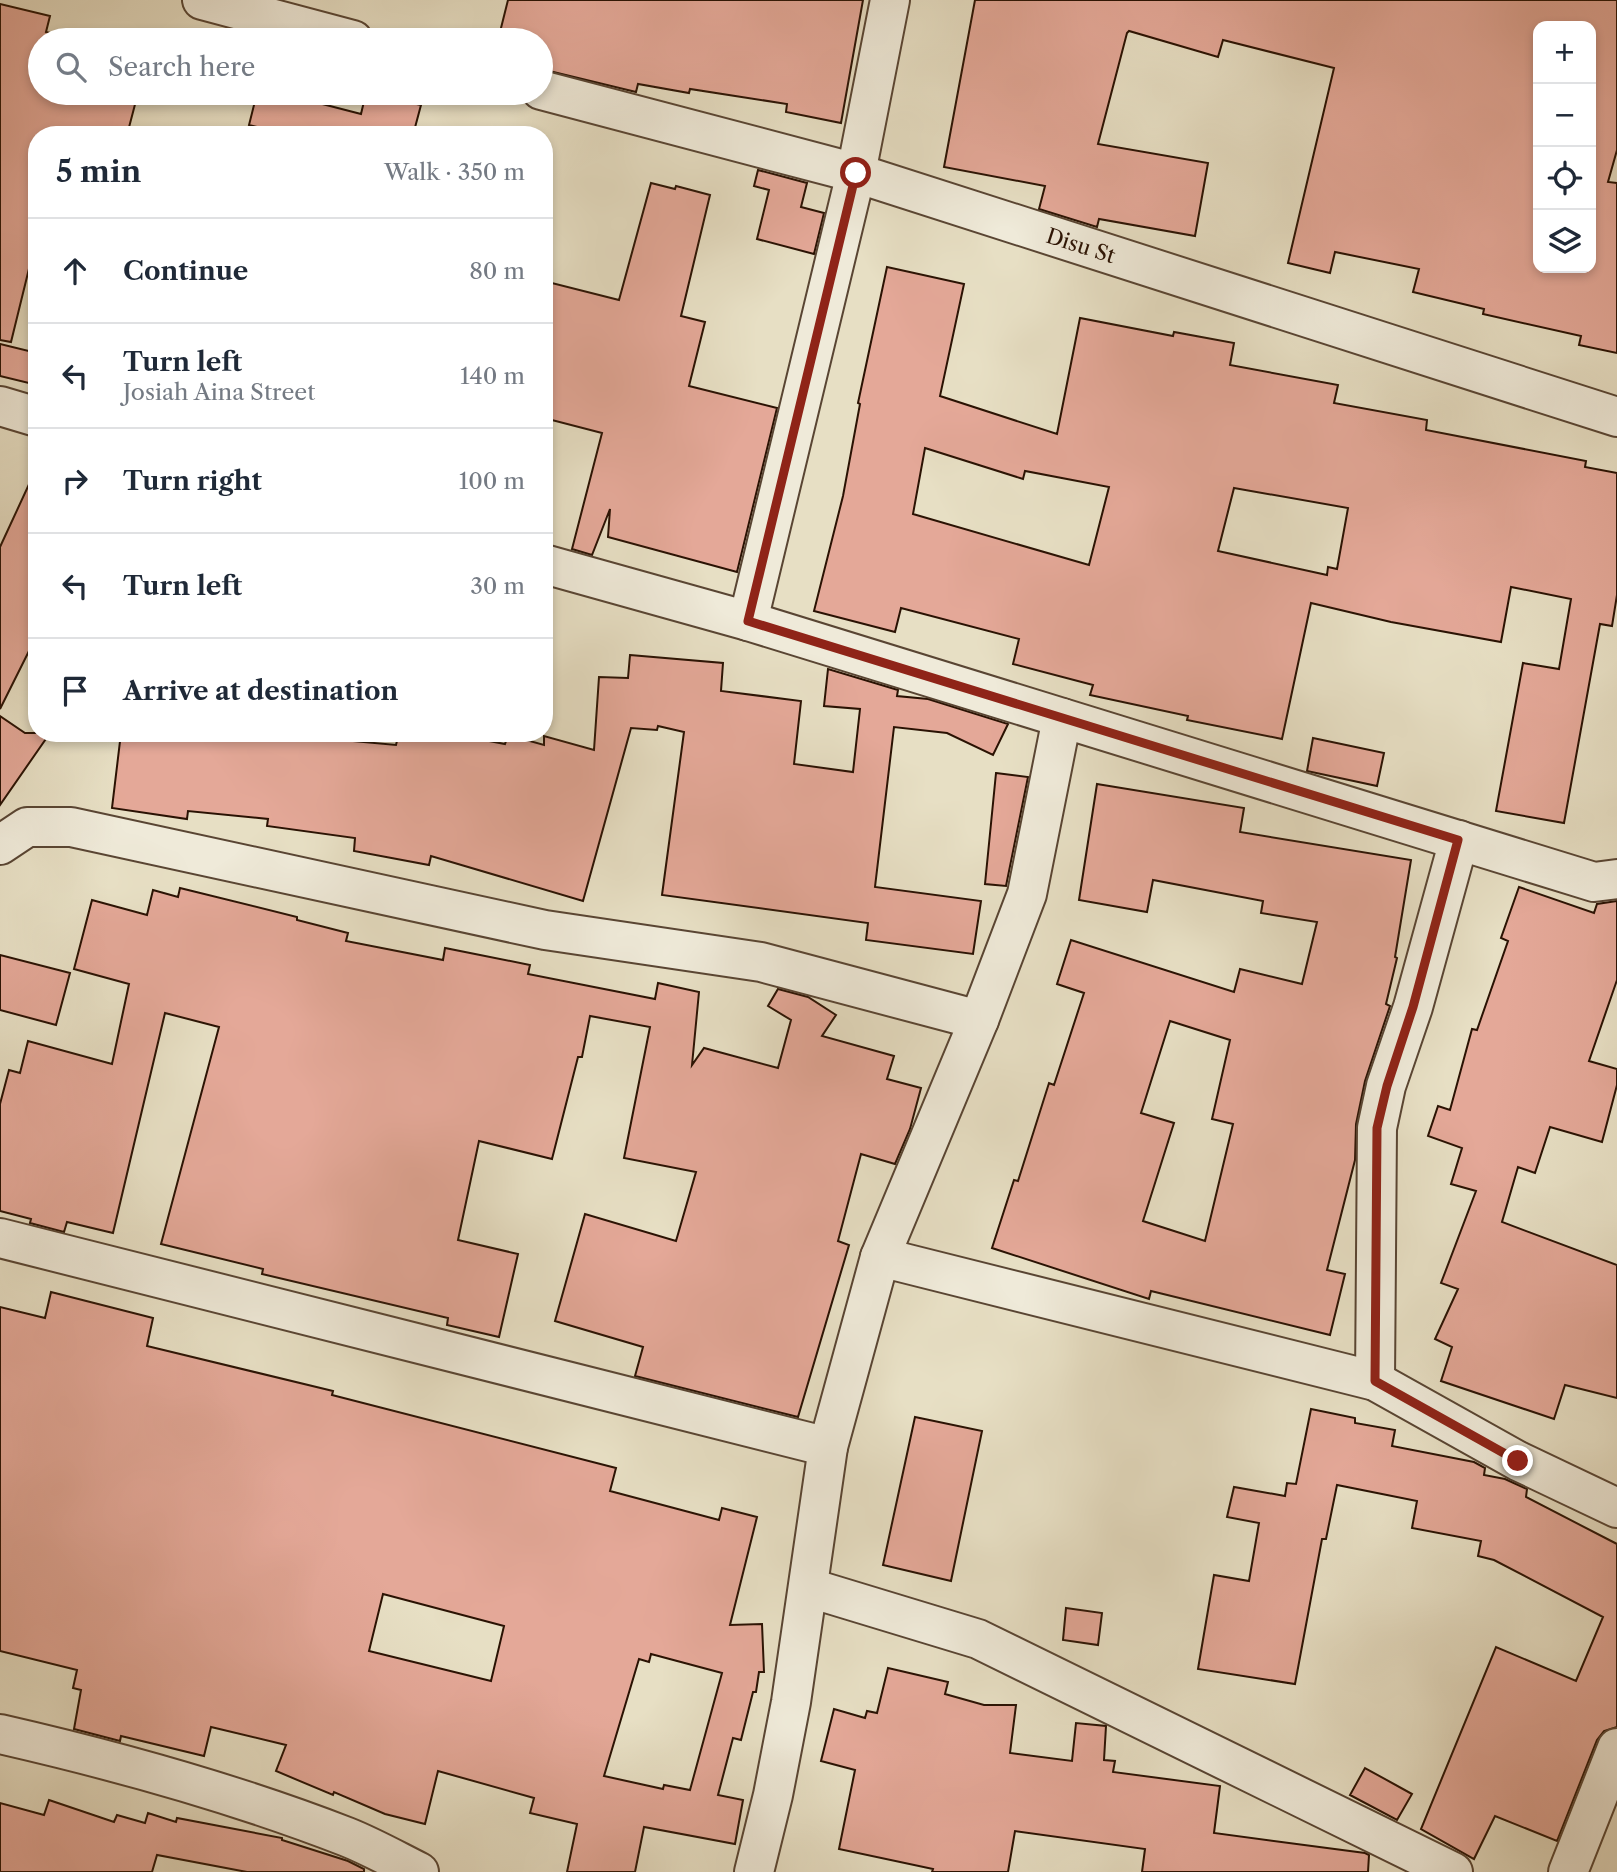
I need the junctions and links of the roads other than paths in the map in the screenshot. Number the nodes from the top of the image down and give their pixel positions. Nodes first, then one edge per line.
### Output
1 (202, 0) edge
2 (890, 0) edge
3 (308, 28) edge
4 (553, 93) edge
5 (856, 173) junction
6 (0, 406) edge
7 (28, 415) edge
8 (1617, 417) edge
9 (553, 567) edge
10 (748, 621) junction
11 (1062, 718) junction
12 (1458, 840) junction
13 (0, 845) edge
14 (1617, 879) edge
15 (979, 1020) junction
16 (0, 1238) edge
17 (880, 1257) junction
18 (1375, 1381) junction
19 (828, 1447) junction
20 (1617, 1508) edge
21 (810, 1588) junction
22 (0, 1734) edge
23 (1617, 1748) edge
24 (419, 1872) edge
25 (754, 1872) edge
26 (1452, 1872) edge
27 (1568, 1872) edge

1 - 3 street
2 - 5 street
4 - 5 street, Disu St
5 - 8 street, Disu St
5 - 10 street
6 - 7 street
9 - 10 street
10 - 11 street
11 - 12 street
11 - 15 street
12 - 14 street
12 - 18 street
13 - 15 street
15 - 17 street
16 - 19 street
17 - 18 street
17 - 19 street
18 - 20 street
19 - 21 street
21 - 25 street
21 - 26 street
22 - 24 street
23 - 27 street

